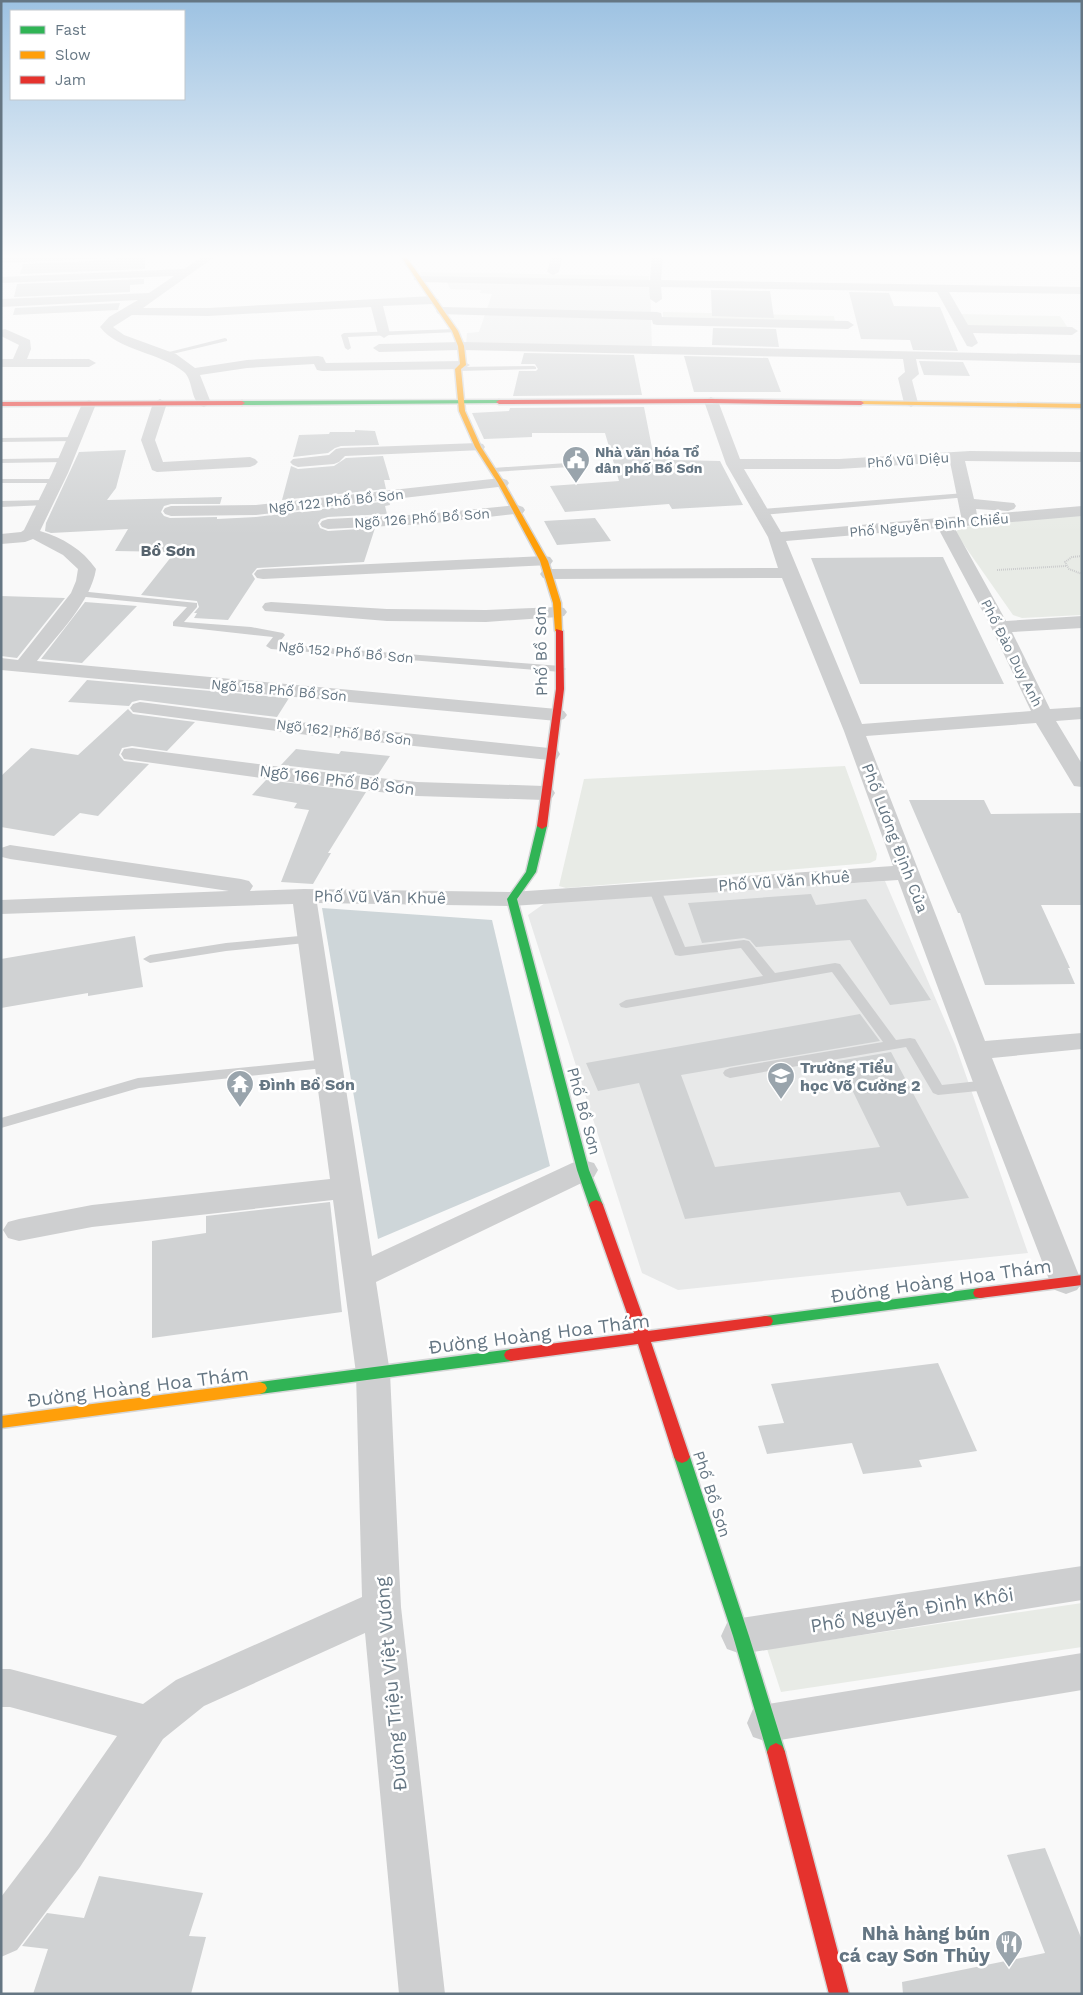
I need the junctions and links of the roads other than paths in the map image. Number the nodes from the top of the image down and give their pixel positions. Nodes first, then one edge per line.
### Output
1 (25, 348) edge
2 (145, 348) edge
3 (190, 348) edge
4 (461, 348) edge
5 (805, 348) edge
6 (854, 348) edge
7 (974, 348) edge
8 (164, 354) junction
9 (856, 355) junction
10 (909, 356) junction
11 (979, 357) junction
12 (1082, 359) edge
13 (1, 363) edge
14 (18, 363) junction
15 (89, 363) dead end
16 (461, 367) junction
17 (534, 368) dead end
18 (192, 372) junction
19 (711, 401) junction
20 (460, 402) junction
21 (160, 403) junction
22 (204, 403) junction
23 (911, 403) junction
24 (1, 404) edge
25 (89, 404) junction
26 (1082, 406) edge
27 (74, 439) junction
28 (1, 440) edge
29 (478, 447) junction
30 (957, 457) junction
31 (1082, 457) edge
32 (65, 460) junction
33 (1, 461) edge
34 (250, 462) dead end
35 (298, 462) dead end
36 (582, 464) dead end
37 (734, 464) junction
38 (497, 476) junction
39 (1, 481) edge
40 (56, 481) junction
41 (966, 499) junction
42 (44, 503) junction
43 (1, 504) edge
44 (517, 510) junction
45 (171, 511) dead end
46 (1082, 511) edge
47 (762, 512) junction
48 (971, 522) junction
49 (328, 524) dead end
50 (944, 524) junction
51 (31, 533) junction
52 (776, 537) junction
53 (1, 539) edge
54 (546, 568) junction
55 (789, 573) junction
56 (263, 574) dead end
57 (79, 594) junction
58 (271, 606) dead end
59 (558, 612) junction
60 (1082, 622) edge
61 (1000, 627) junction
62 (1, 664) edge
63 (23, 666) junction
64 (561, 669) junction
65 (140, 708) dead end
66 (1082, 713) edge
67 (557, 715) junction
68 (1047, 724) junction
69 (1082, 730) edge
70 (857, 738) junction
71 (132, 754) dead end
72 (549, 754) junction
73 (1082, 782) edge
74 (544, 793) junction
75 (10, 852) dead end
76 (908, 872) junction
77 (655, 890) junction
78 (304, 896) junction
79 (512, 899) junction
80 (1, 907) edge
81 (310, 939) junction
82 (150, 959) dead end
83 (772, 978) junction
84 (626, 1004) dead end
85 (1082, 1041) edge
86 (892, 1045) junction
87 (975, 1051) junction
88 (328, 1064) junction
89 (730, 1073) dead end
90 (988, 1085) junction
91 (1, 1123) edge
92 (583, 1170) junction
93 (346, 1188) junction
94 (19, 1230) dead end
95 (359, 1276) junction
96 (1074, 1281) edge
97 (644, 1338) junction
98 (373, 1373) junction
99 (1, 1422) edge
100 (1082, 1583) edge
101 (382, 1607) junction
102 (741, 1636) junction
103 (1082, 1671) edge
104 (1, 1688) edge
105 (768, 1723) junction
106 (148, 1726) junction
107 (1, 1934) edge
108 (422, 1994) edge
109 (839, 1994) edge

1 - 14 street
2 - 8 street
3 - 8 lane
4 - 16 main road, Phố Bồ Sơn
5 - 9 street
6 - 9 street
7 - 11 street
8 - 18 street
9 - 10 street
10 - 11 street
10 - 23 street
11 - 12 street
13 - 14 street
14 - 15 street
16 - 17 lane
16 - 18 street
16 - 20 main road, Phố Bồ Sơn
18 - 22 street
19 - 20 main road
19 - 23 main road
19 - 37 street, Phố Lương Định Của
20 - 22 main road
20 - 29 main road, Phố Bồ Sơn
21 - 22 main road
21 - 25 main road
21 - 34 street
23 - 26 main road
24 - 25 main road
25 - 27 street
27 - 28 lane
27 - 32 street
29 - 35 street
29 - 38 main road, Phố Bồ Sơn
30 - 31 street, Phố Vũ Diệu
30 - 37 street, Phố Vũ Diệu
30 - 41 street
32 - 33 lane
32 - 40 street
36 - 38 lane
37 - 47 street, Phố Lương Định Của
38 - 44 main road, Phố Bồ Sơn
38 - 45 street, Ngõ 122 Phố Bồ Sơn
39 - 40 lane
40 - 42 street
41 - 46 street
41 - 47 lane
41 - 48 street
42 - 43 lane
42 - 51 street
44 - 49 street, Ngõ 126 Phố Bồ Sơn
44 - 54 main road, Phố Bồ Sơn
46 - 48 street, Phố Nguyễn Đình Chiểu
47 - 52 street, Phố Lương Định Của
48 - 50 street, Phố Nguyễn Đình Chiểu
50 - 52 street, Phố Nguyễn Đình Chiểu
50 - 61 street, Phố Đào Duy Anh
51 - 53 street
51 - 57 street
52 - 55 street, Phố Lương Định Của
54 - 55 street
54 - 56 street
54 - 59 main road, Phố Bồ Sơn
55 - 70 street, Phố Lương Định Của
57 - 63 street
57 - 64 lane, Ngõ 152 Phố Bồ Sơn
58 - 59 street
59 - 64 main road, Phố Bồ Sơn
60 - 61 street
61 - 68 street, Phố Đào Duy Anh
62 - 63 street, Ngõ 158 Phố Bồ Sơn
63 - 67 street, Ngõ 158 Phố Bồ Sơn
64 - 67 main road, Phố Bồ Sơn
65 - 72 street, Ngõ 162 Phố Bồ Sơn
66 - 68 street
67 - 72 main road, Phố Bồ Sơn
68 - 69 street
68 - 70 street
68 - 73 street, Phố Đào Duy Anh
70 - 76 street, Phố Lương Định Của
71 - 74 street, Ngõ 166 Phố Bồ Sơn
72 - 74 main road, Phố Bồ Sơn
74 - 79 main road, Phố Bồ Sơn
75 - 78 street
76 - 77 street, Phố Vũ Văn Khuê
76 - 87 street, Phố Lương Định Của
77 - 79 street, Phố Vũ Văn Khuê
77 - 83 lane
78 - 79 street, Phố Vũ Văn Khuê
78 - 80 street
78 - 81 street, Phố Vũ Văn Khuê
79 - 92 main road, Phố Bồ Sơn
81 - 82 lane
81 - 88 street, Phố Vũ Văn Khuê
83 - 84 lane
83 - 86 lane
85 - 87 street
86 - 89 lane
86 - 90 lane
87 - 90 street, Phố Lương Định Của
88 - 91 lane
88 - 93 street, Phố Vũ Văn Khuê
90 - 96 street, Phố Lương Định Của
92 - 95 street
92 - 97 main road, Phố Bồ Sơn
93 - 94 street
93 - 95 street, Phố Vũ Văn Khuê
95 - 98 street, Phố Vũ Văn Khuê
96 - 97 main road, Đường Hoàng Hoa Thám
97 - 98 main road, Đường Hoàng Hoa Thám
97 - 102 main road, Phố Bồ Sơn
98 - 99 main road, Đường Hoàng Hoa Thám
98 - 101 street, Đường Triệu Việt Vương
100 - 102 street, Phố Nguyễn Đình Khôi
101 - 106 street
101 - 108 street, Đường Triệu Việt Vương
102 - 105 main road, Phố Bồ Sơn
103 - 105 street
104 - 106 street
105 - 109 main road, Phố Bồ Sơn
106 - 107 street

